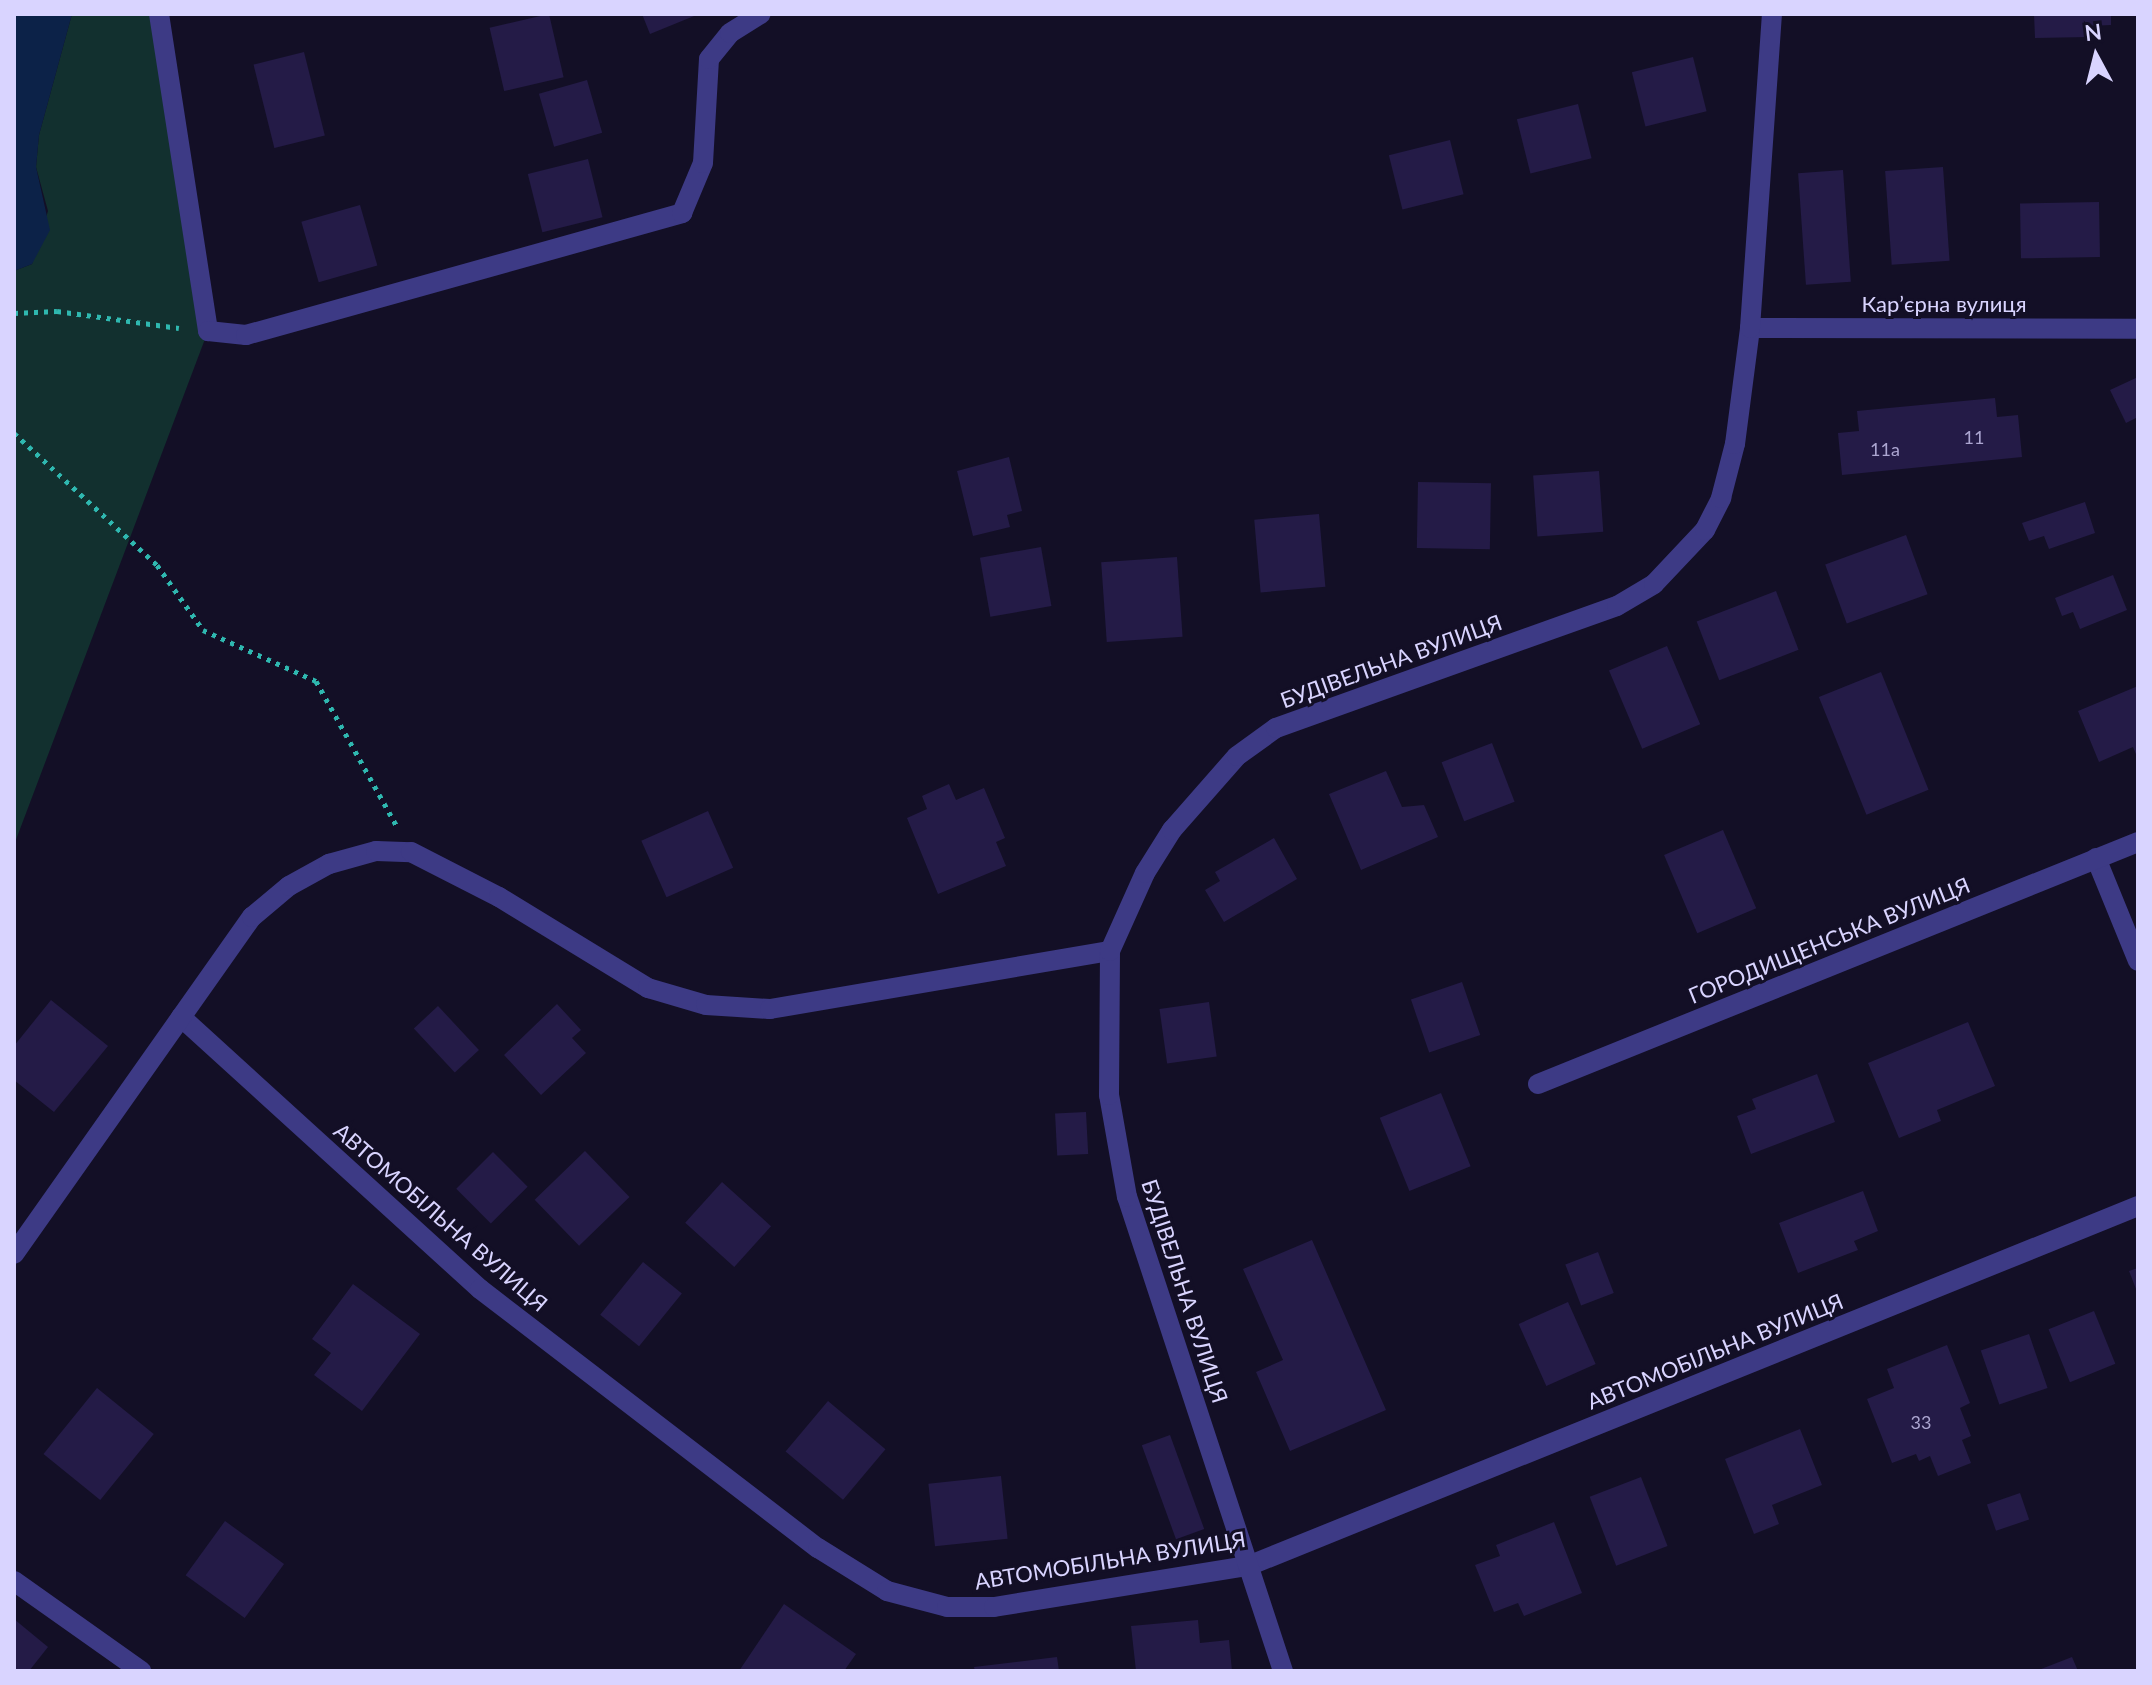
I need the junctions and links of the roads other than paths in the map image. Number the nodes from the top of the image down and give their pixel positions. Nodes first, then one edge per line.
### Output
1 (159, 14) edge
2 (761, 14) edge
3 (1772, 14) edge
4 (1750, 328) junction
5 (2138, 329) edge
6 (2138, 842) edge
7 (2096, 858) junction
8 (1110, 951) junction
9 (2138, 961) edge
10 (181, 1017) junction
11 (1538, 1084) dead end
12 (2138, 1206) edge
13 (14, 1254) edge
14 (1248, 1566) junction
15 (14, 1581) edge
16 (141, 1671) edge
17 (1283, 1671) edge

1 - 2 street
3 - 4 street, БУДІВЕЛЬНА ВУЛИЦЯ
4 - 5 street, Карʼєрна вулиця
4 - 8 street, БУДІВЕЛЬНА ВУЛИЦЯ
6 - 7 street, ГОРОДИЩЕНСЬКА ВУЛИЦЯ
7 - 9 street
7 - 11 street, ГОРОДИЩЕНСЬКА ВУЛИЦЯ
8 - 10 street
8 - 14 street, БУДІВЕЛЬНА ВУЛИЦЯ
10 - 13 street
10 - 14 street, АВТОМОБІЛЬНА ВУЛИЦЯ
12 - 14 street, АВТОМОБІЛЬНА ВУЛИЦЯ
14 - 17 street, БУДІВЕЛЬНА ВУЛИЦЯ
15 - 16 street

